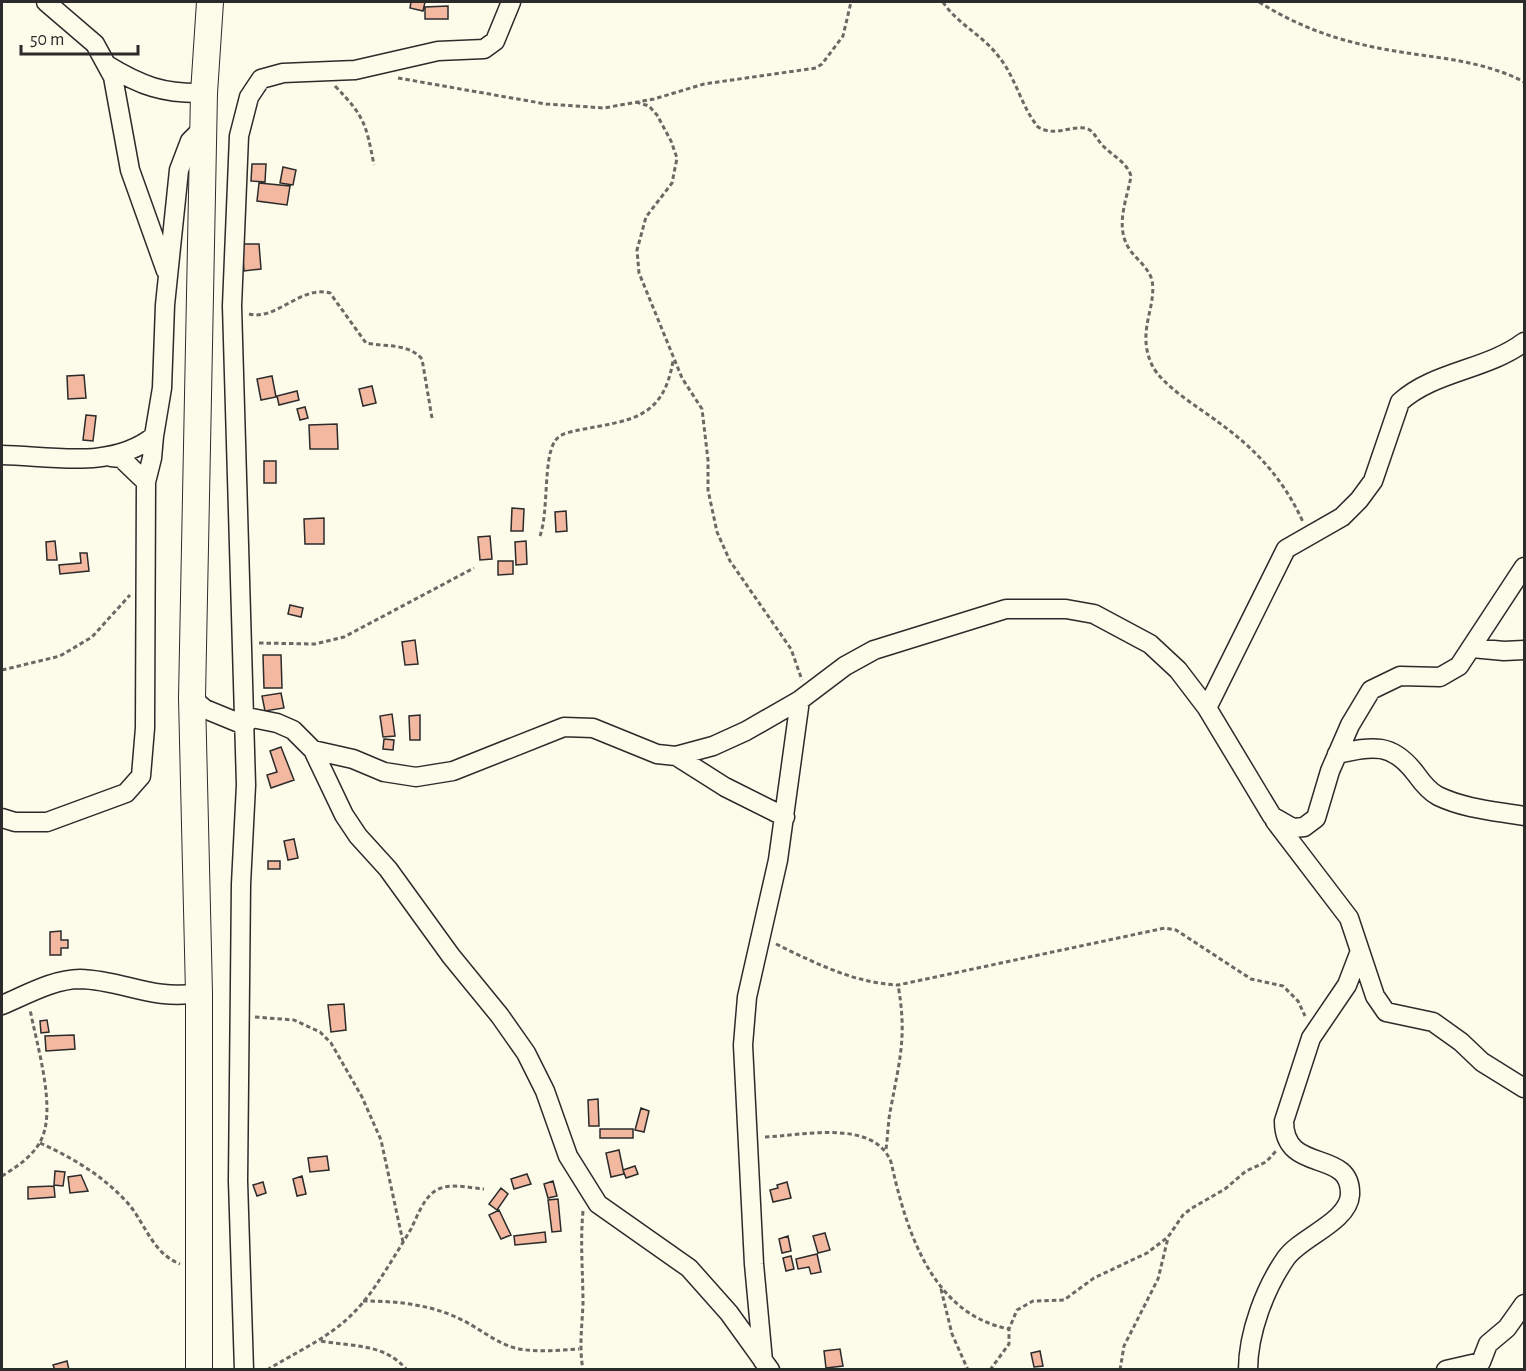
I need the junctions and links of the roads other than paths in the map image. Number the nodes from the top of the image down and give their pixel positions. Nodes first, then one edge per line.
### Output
1 (46, 2) edge
2 (210, 2) edge
3 (511, 2) edge
4 (107, 65) junction
5 (204, 93) junction
6 (203, 128) junction
7 (168, 274) junction
8 (1524, 342) edge
9 (154, 436) junction
10 (2, 455) edge
11 (111, 457) junction
12 (146, 482) junction
13 (1524, 567) edge
14 (1472, 648) junction
15 (1524, 650) edge
16 (804, 697) junction
17 (192, 698) junction
18 (1207, 708) junction
19 (244, 725) junction
20 (313, 750) junction
21 (1338, 754) junction
22 (676, 756) junction
23 (1272, 816) junction
24 (1524, 816) edge
25 (785, 817) junction
26 (2, 818) edge
27 (1360, 951) junction
28 (199, 993) junction
29 (2, 1005) edge
30 (1524, 1088) edge
31 (1524, 1304) edge
32 (767, 1366) edge
33 (199, 1370) edge
34 (244, 1370) edge
35 (1248, 1370) edge
36 (1446, 1370) edge

1 - 4 street
2 - 5 highway
3 - 19 street
4 - 5 street
4 - 7 street
5 - 6 highway
6 - 7 street
6 - 17 highway
7 - 9 street
8 - 18 street
9 - 11 street
9 - 12 street
10 - 11 street
11 - 12 street
12 - 26 street
13 - 14 street
14 - 15 street
14 - 21 street
16 - 18 street
16 - 22 street
16 - 25 street
17 - 19 street
17 - 28 highway
18 - 23 street
19 - 20 street
19 - 34 street
20 - 22 street
20 - 32 street
21 - 23 street
21 - 24 street
22 - 25 street
23 - 27 street
25 - 32 street
27 - 30 street
27 - 35 street
28 - 29 street
28 - 33 highway
31 - 36 street

